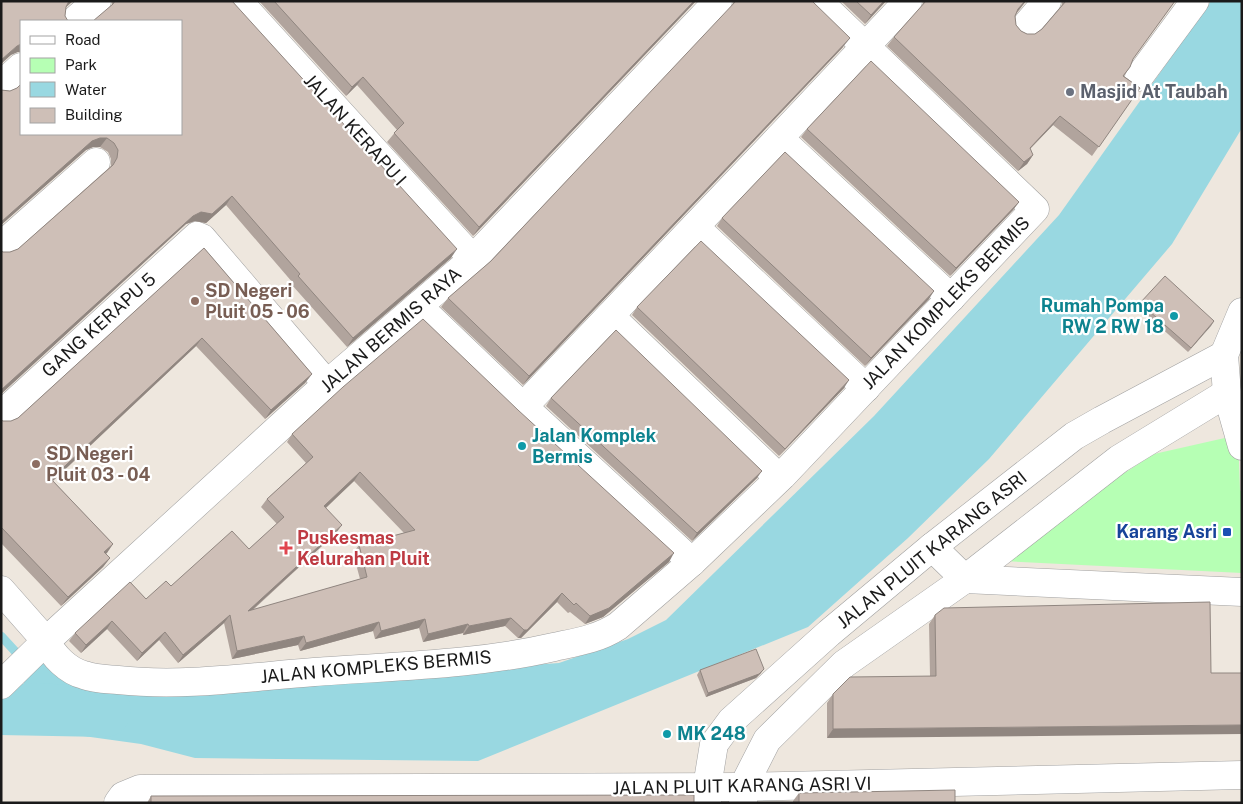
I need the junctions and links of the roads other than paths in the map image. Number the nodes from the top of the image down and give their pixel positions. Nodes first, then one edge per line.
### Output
1 (96, 1) edge
2 (238, 1) edge
3 (718, 1) edge
4 (818, 1) edge
5 (908, 1) edge
6 (1048, 1) edge
7 (1196, 1) edge
8 (75, 20) edge
9 (1024, 28) dead end
10 (865, 47) junction
11 (20, 69) edge
12 (1139, 77) dead end
13 (1, 85) edge
14 (779, 138) junction
15 (96, 162) dead end
16 (695, 227) junction
17 (1, 246) edge
18 (473, 259) junction
19 (951, 298) junction
20 (418, 306) junction
21 (1242, 312) edge
22 (610, 316) junction
23 (1224, 355) junction
24 (327, 384) junction
25 (866, 388) junction
26 (1227, 393) junction
27 (524, 407) junction
28 (1, 415) edge
29 (1242, 446) edge
30 (779, 478) junction
31 (932, 547) junction
32 (692, 562) junction
33 (965, 579) junction
34 (1, 590) edge
35 (1242, 592) edge
36 (40, 647) junction
37 (1, 685) edge
38 (1242, 775) edge
39 (706, 795) edge
40 (743, 795) edge
41 (121, 800) edge

1 - 8 street
2 - 18 street, JALAN KERAPU I
3 - 18 street, JALAN BERMIS RAYA
4 - 10 street
5 - 10 street
6 - 9 street
7 - 12 street
10 - 14 street
10 - 19 street, JALAN KOMPLEKS BERMIS
11 - 13 street
14 - 16 street
14 - 19 street
15 - 17 street
16 - 22 street
16 - 25 street
18 - 20 street, JALAN BERMIS RAYA
19 - 25 street, JALAN KOMPLEKS BERMIS
20 - 24 street, JALAN BERMIS RAYA
20 - 27 street
21 - 23 street
22 - 27 street
22 - 30 street
23 - 26 street
23 - 31 street, JALAN PLUIT KARANG ASRI
24 - 28 street, GANG KERAPU 5
24 - 36 street, JALAN BERMIS RAYA
25 - 30 street, JALAN KOMPLEKS BERMIS
26 - 29 street
26 - 33 street, JALAN PLUIT KARANG ASRI
27 - 32 street
30 - 32 street, JALAN KOMPLEKS BERMIS
31 - 33 street
31 - 39 street, JALAN PLUIT KARANG ASRI
32 - 36 street, JALAN KOMPLEKS BERMIS
33 - 35 street
33 - 40 street, JALAN PLUIT KARANG ASRI
34 - 36 street, JALAN KOMPLEKS BERMIS
36 - 37 street, JALAN BERMIS RAYA
38 - 40 street, JALAN PLUIT KARANG ASRI VI
39 - 40 street, JALAN PLUIT KARANG ASRI VI
39 - 41 street, JALAN PLUIT KARANG ASRI VI

